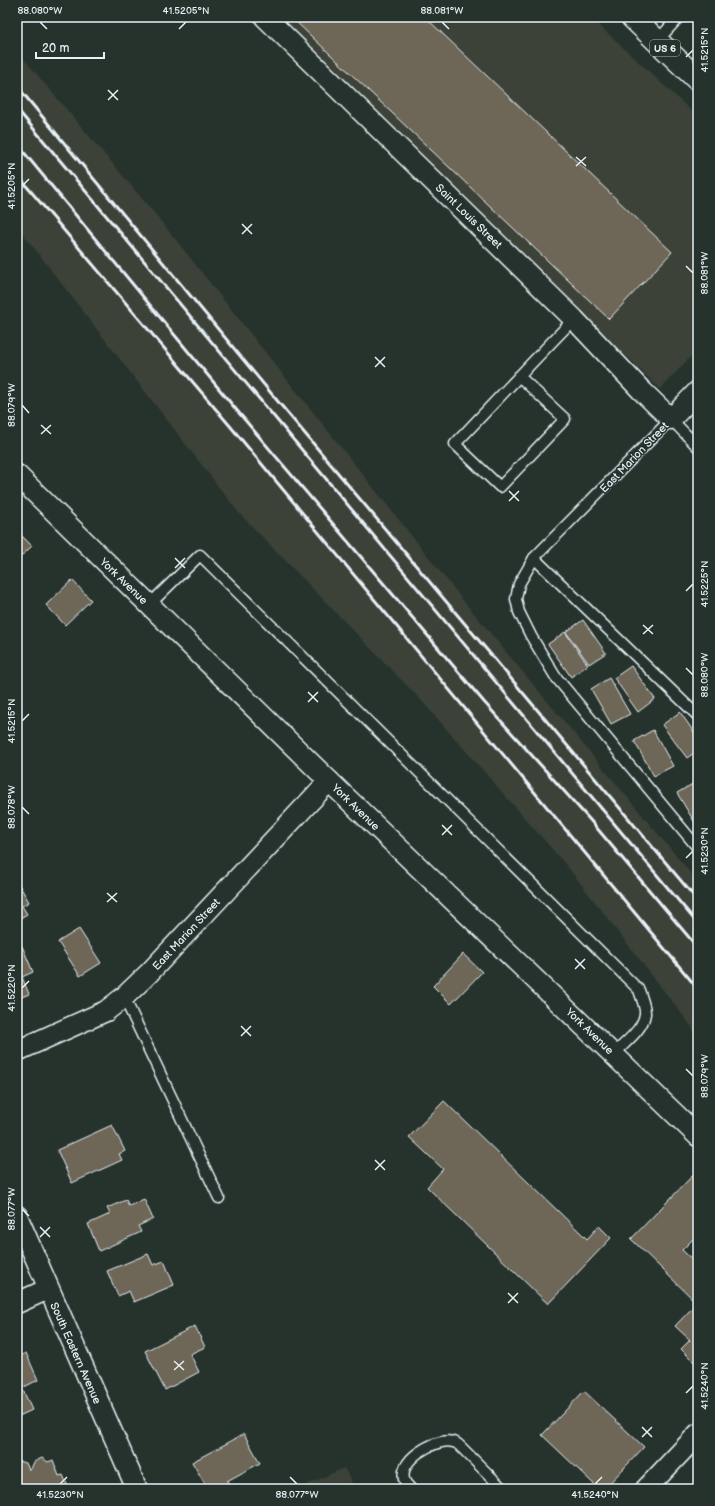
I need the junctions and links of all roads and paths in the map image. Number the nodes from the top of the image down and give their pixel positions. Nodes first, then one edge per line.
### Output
1 (265, 17) edge
2 (632, 17) edge
3 (680, 17) edge
4 (657, 41) junction
5 (698, 80) edge
6 (574, 319) junction
7 (519, 376) junction
8 (698, 391) edge
9 (671, 419) junction
10 (698, 446) edge
11 (17, 475) edge
12 (534, 558) junction
13 (149, 605) junction
14 (698, 716) edge
15 (329, 781) junction
16 (698, 848) edge
17 (124, 997) junction
18 (17, 1051) edge
19 (614, 1054) junction
20 (698, 1136) edge
21 (219, 1198) dead end
22 (17, 1216) edge
23 (48, 1289) junction
24 (17, 1303) edge
25 (698, 1434) edge
26 (137, 1489) edge
27 (411, 1489) edge
28 (503, 1489) edge
29 (646, 1489) edge

1 - 6 street, Saint Louis Street
2 - 4 main road, US 6
3 - 4 lane
4 - 5 main road, US 6
6 - 7 lane
6 - 9 street, Saint Louis Street
7 - 7 lane
8 - 9 street, East Marion Street
9 - 10 lane
9 - 12 lane, East Marion Street
11 - 13 street, York Avenue
12 - 14 lane
12 - 16 lane, East Marion Street
13 - 15 street, York Avenue
13 - 19 lane
15 - 17 street, East Marion Street
15 - 19 street, York Avenue
17 - 18 street, East Marion Street
17 - 21 lane
19 - 20 street, York Avenue
22 - 23 street, South Eastern Avenue
23 - 24 street
23 - 26 street, South Eastern Avenue
25 - 29 street
27 - 28 lane

